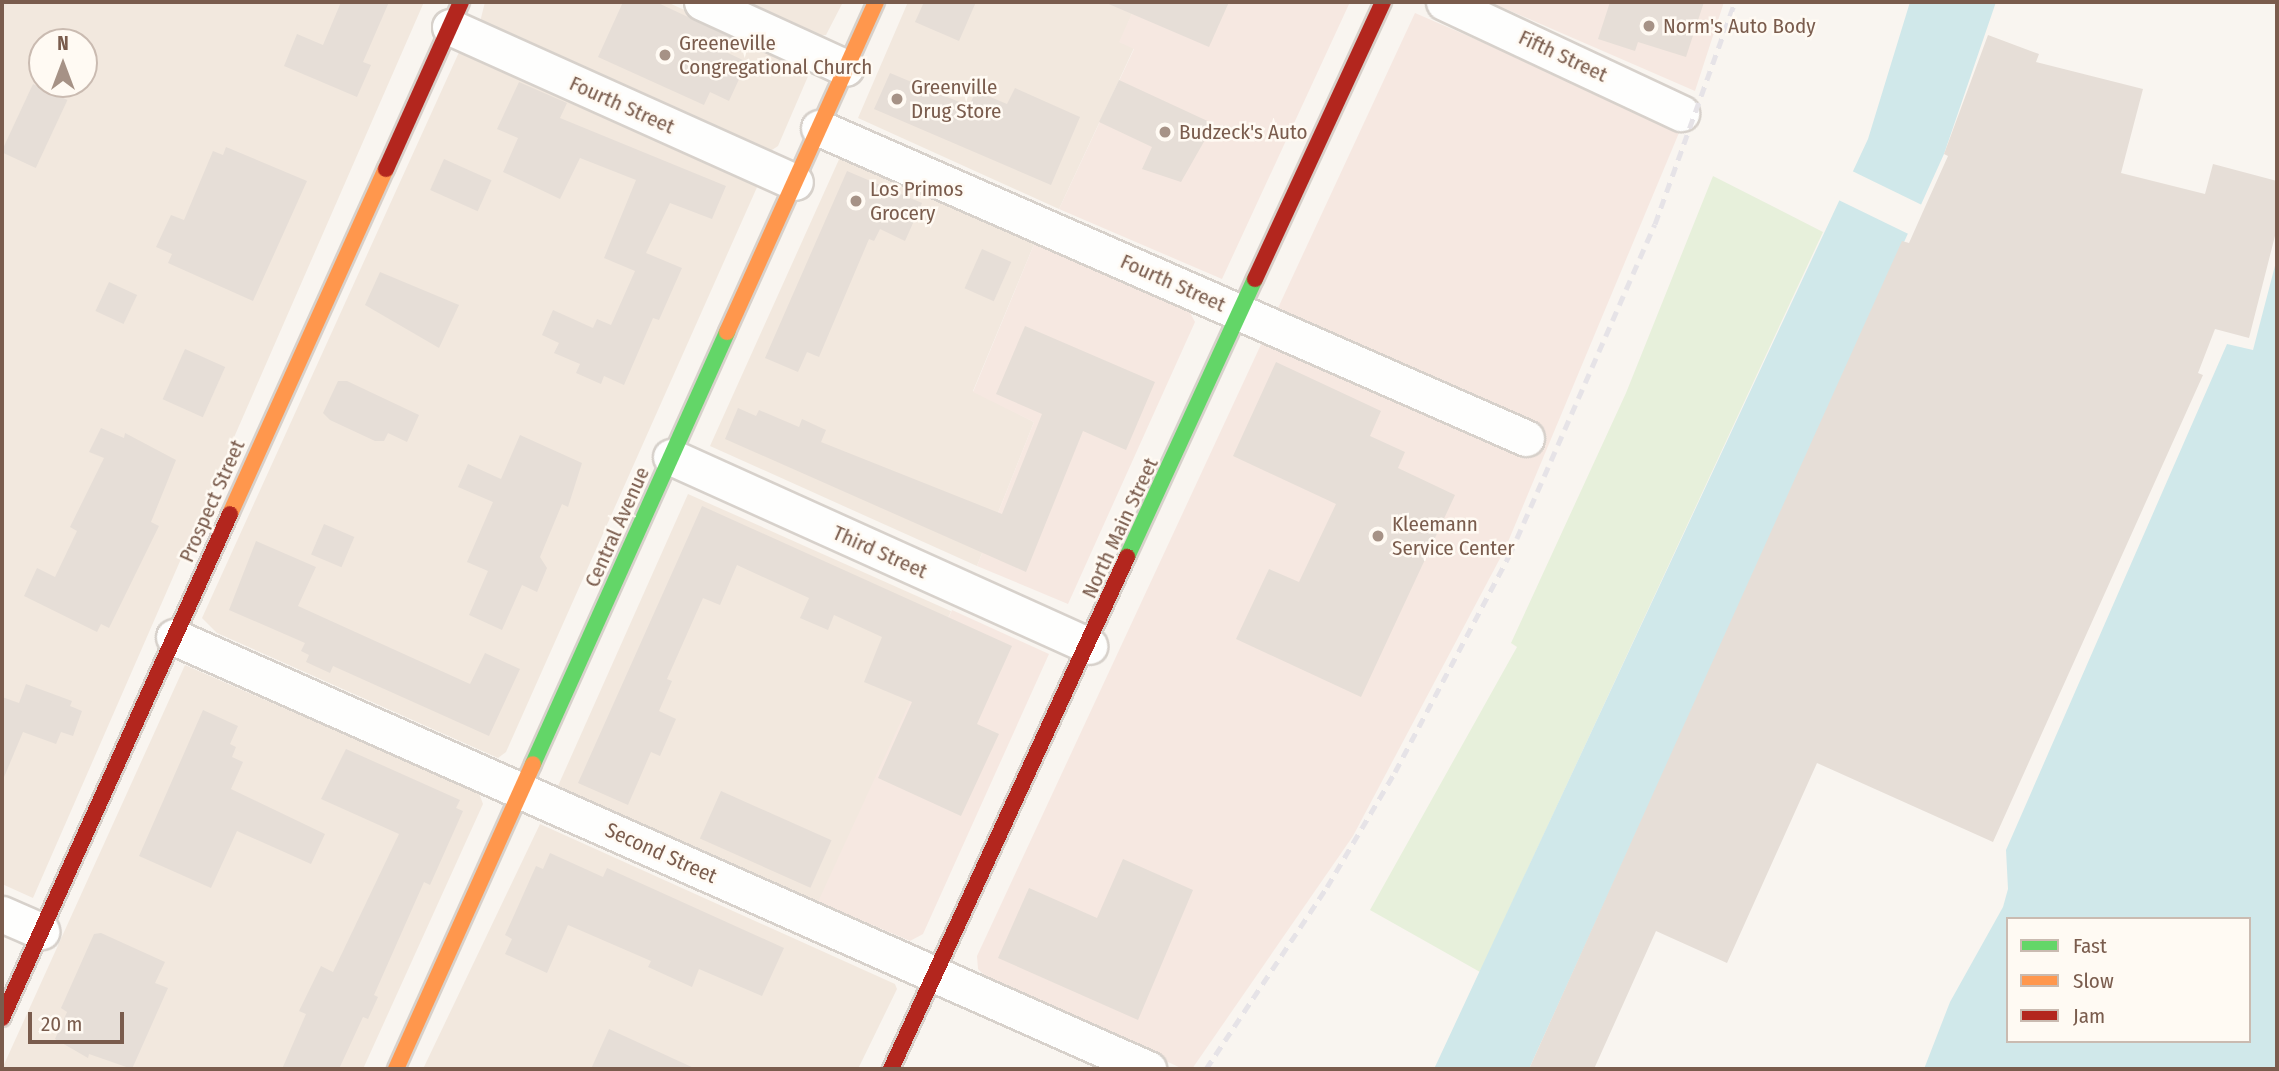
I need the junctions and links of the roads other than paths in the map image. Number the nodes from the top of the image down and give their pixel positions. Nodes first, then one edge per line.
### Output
1 (702, 2) edge
2 (876, 2) edge
3 (1383, 2) edge
4 (1444, 2) edge
5 (455, 14) edge
6 (846, 68) junction
7 (1681, 113) dead end
8 (819, 128) junction
9 (795, 183) junction
10 (1241, 313) junction
11 (1526, 438) dead end
12 (671, 457) junction
13 (174, 637) junction
14 (1089, 646) junction
15 (521, 791) junction
16 (2, 914) edge
17 (41, 931) junction
18 (937, 975) junction
19 (2, 1018) edge
20 (396, 1069) edge
21 (891, 1069) edge
22 (1149, 1069) edge

1 - 6 street
2 - 6 street, Central Avenue
3 - 10 street, North Main Street
4 - 7 street, Fifth Street
5 - 9 street, Fourth Street
5 - 13 street, Prospect Street
6 - 8 street, Central Avenue
8 - 9 street, Central Avenue
8 - 10 street, Fourth Street
9 - 12 street, Central Avenue
10 - 11 street, Fourth Street
10 - 14 street, North Main Street
12 - 14 street, Third Street
12 - 15 street, Central Avenue
13 - 15 street, Second Street
13 - 17 street, Prospect Street
14 - 18 street, North Main Street
15 - 18 street, Second Street
15 - 20 street, Central Avenue
16 - 17 street
17 - 19 street, Prospect Street
18 - 21 street, North Main Street
18 - 22 street, Second Street

